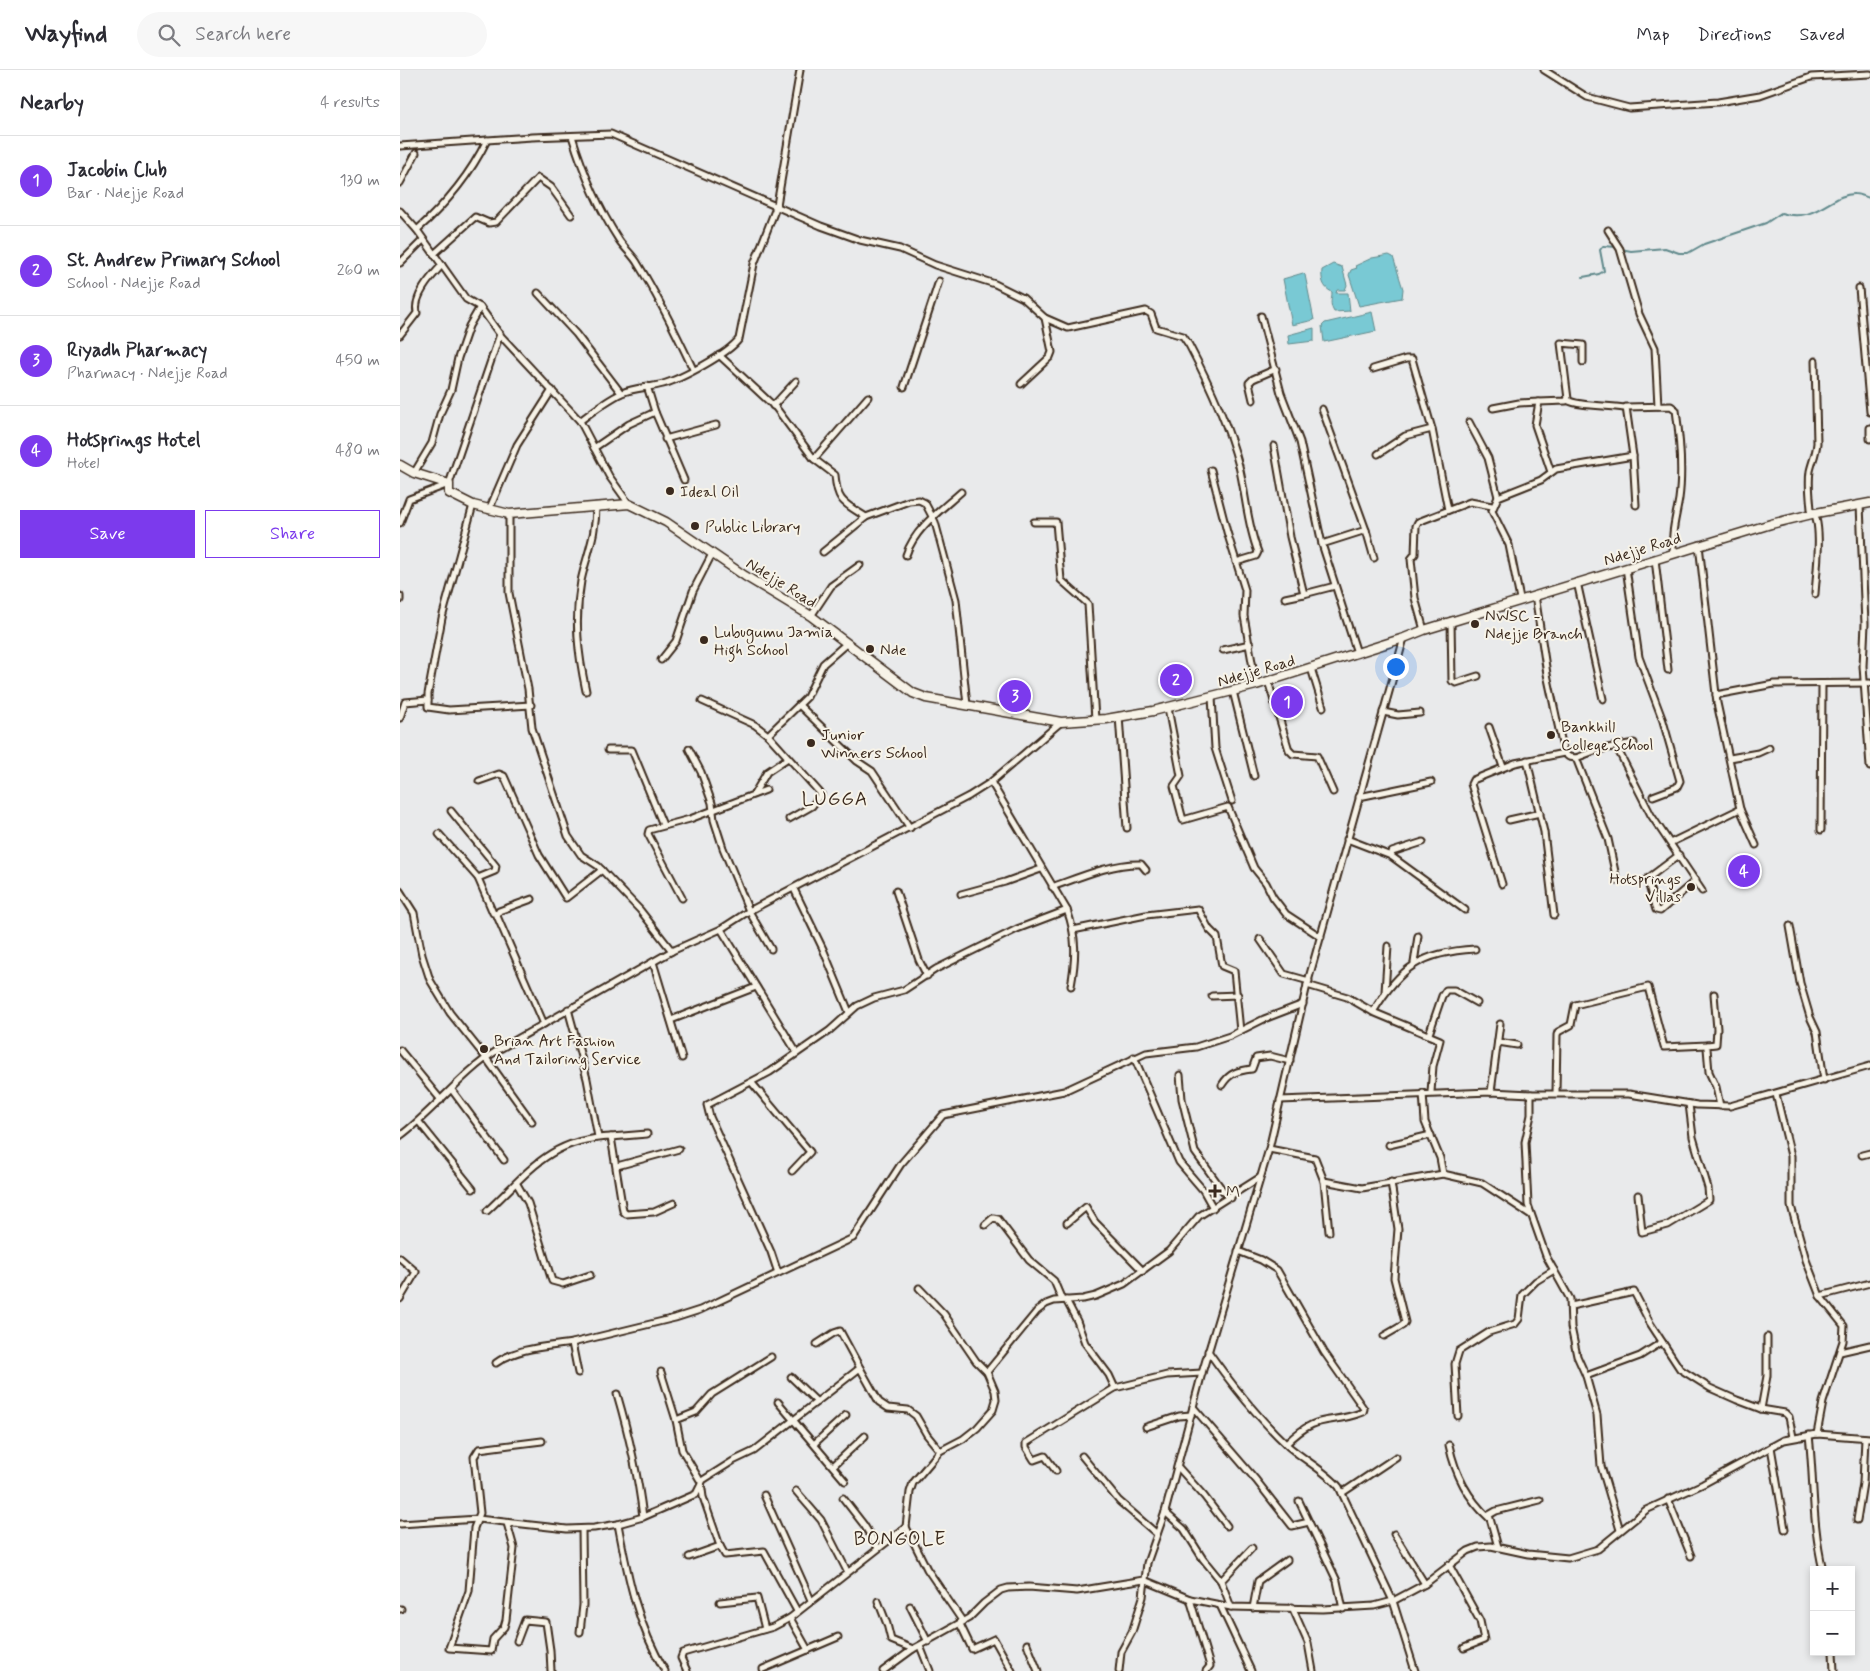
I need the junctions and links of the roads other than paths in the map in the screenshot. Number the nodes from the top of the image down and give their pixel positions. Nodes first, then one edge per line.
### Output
1 (800, 70) edge
2 (1544, 70) edge
3 (1870, 74) edge
4 (572, 136) junction
5 (487, 140) junction
6 (400, 146) edge
7 (416, 154) dead end
8 (400, 183) edge
9 (777, 206) junction
10 (400, 211) edge
11 (571, 215) dead end
12 (417, 230) junction
13 (1608, 230) dead end
14 (423, 240) junction
15 (434, 254) junction
16 (400, 263) edge
17 (442, 265) junction
18 (939, 281) dead end
19 (1859, 288) dead end
20 (538, 293) dead end
21 (480, 307) junction
22 (1260, 316) dead end
23 (1044, 318) junction
24 (400, 334) edge
25 (500, 334) junction
26 (719, 356) junction
27 (1815, 361) dead end
28 (1583, 362) dead end
29 (1372, 368) dead end
30 (693, 369) junction
31 (1276, 369) junction
32 (796, 381) dead end
33 (1021, 384) dead end
34 (647, 386) junction
35 (904, 387) dead end
36 (552, 390) junction
37 (621, 394) junction
38 (868, 397) dead end
39 (1253, 400) dead end
40 (1567, 400) junction
41 (1539, 402) junction
42 (773, 406) junction
43 (1658, 406) junction
44 (1492, 408) dead end
45 (1624, 408) junction
46 (1322, 409) dead end
47 (655, 412) junction
48 (1870, 412) edge
49 (580, 421) junction
50 (1469, 422) dead end
51 (716, 425) dead end
52 (1870, 428) edge
53 (1432, 429) junction
54 (666, 439) junction
55 (1870, 439) edge
56 (1274, 446) dead end
57 (594, 448) junction
58 (1378, 454) dead end
59 (1633, 456) junction
60 (814, 459) junction
61 (400, 465) edge
62 (1211, 470) dead end
63 (1551, 472) junction
64 (414, 473) junction
65 (684, 480) dead end
66 (449, 484) junction
67 (961, 492) dead end
68 (1498, 497) junction
69 (1870, 503) edge
70 (629, 504) junction
71 (473, 505) junction
72 (1636, 505) dead end
73 (1860, 505) junction
74 (596, 506) junction
75 (1492, 506) junction
76 (489, 510) junction
77 (1448, 510) junction
78 (1816, 513) junction
79 (510, 514) junction
80 (933, 516) junction
81 (866, 517) junction
82 (1034, 522) dead end
83 (400, 523) edge
84 (1366, 530) junction
85 (1322, 544) junction
86 (1699, 545) junction
87 (823, 552) dead end
88 (712, 554) junction
89 (1674, 554) junction
90 (906, 555) dead end
91 (1374, 558) dead end
92 (1655, 559) junction
93 (1236, 562) junction
94 (860, 564) dead end
95 (1626, 568) junction
96 (1577, 582) junction
97 (1335, 586) junction
98 (1304, 594) junction
99 (1815, 594) dead end
100 (1535, 595) junction
101 (1285, 598) dead end
102 (1520, 599) junction
103 (811, 616) junction
104 (1451, 621) junction
105 (1424, 630) junction
106 (1404, 638) junction
107 (847, 643) junction
108 (1250, 644) junction
109 (1223, 650) dead end
110 (1357, 653) junction
111 (661, 660) dead end
112 (1311, 668) junction
113 (1668, 670) dead end
114 (1478, 676) dead end
115 (1268, 681) junction
116 (1867, 683) edge
117 (1822, 685) junction
118 (1256, 686) junction
119 (586, 691) dead end
120 (1234, 691) junction
121 (1716, 695) junction
122 (1212, 697) junction
123 (1602, 699) dead end
124 (428, 700) junction
125 (702, 701) dead end
126 (799, 705) junction
127 (967, 705) junction
128 (531, 706) junction
129 (1323, 707) dead end
130 (1168, 708) junction
131 (1383, 712) junction
132 (1420, 713) dead end
133 (1119, 716) junction
134 (400, 718) edge
135 (1095, 720) junction
136 (1061, 722) junction
137 (1489, 727) dead end
138 (768, 735) junction
139 (1634, 743) dead end
140 (1617, 748) junction
141 (1769, 748) dead end
142 (689, 749) dead end
143 (608, 750) dead end
144 (1564, 753) junction
145 (788, 758) junction
146 (1576, 758) junction
147 (1730, 758) junction
148 (1527, 760) junction
149 (1504, 767) junction
150 (1870, 767) edge
151 (1254, 776) dead end
152 (480, 781) dead end
153 (991, 782) junction
154 (1431, 782) dead end
155 (766, 790) dead end
156 (1333, 792) dead end
157 (754, 795) junction
158 (1359, 796) junction
159 (1652, 796) dead end
160 (1232, 801) dead end
161 (1740, 809) junction
162 (712, 810) junction
163 (451, 811) dead end
164 (1540, 812) junction
165 (789, 819) dead end
166 (1509, 820) dead end
167 (663, 825) junction
168 (910, 828) junction
169 (1127, 828) dead end
170 (1821, 830) dead end
171 (439, 834) dead end
172 (1347, 839) junction
173 (1423, 842) dead end
174 (1670, 843) junction
175 (1756, 845) dead end
176 (1679, 855) junction
177 (1391, 856) junction
178 (1041, 868) junction
179 (602, 870) junction
180 (1146, 870) dead end
181 (478, 878) junction
182 (1696, 880) junction
183 (1617, 881) dead end
184 (1502, 884) dead end
185 (1052, 887) junction
186 (794, 890) junction
187 (400, 891) edge
188 (896, 891) dead end
189 (1702, 891) dead end
190 (961, 894) dead end
191 (682, 898) dead end
192 (532, 899) dead end
193 (1066, 910) junction
194 (1465, 910) dead end
195 (749, 911) junction
196 (497, 914) junction
197 (1554, 915) dead end
198 (1790, 926) dead end
199 (721, 929) junction
200 (1073, 930) junction
201 (1418, 936) dead end
202 (1321, 937) junction
203 (1260, 939) dead end
204 (1388, 946) dead end
205 (1475, 948) dead end
206 (771, 949) dead end
207 (672, 951) junction
208 (653, 962) junction
209 (1414, 963) junction
210 (927, 976) junction
211 (1308, 983) junction
212 (1071, 986) dead end
213 (756, 988) junction
214 (1385, 992) junction
215 (1714, 994) dead end
216 (1238, 995) junction
217 (1212, 996) dead end
218 (1477, 1003) dead end
219 (1303, 1004) junction
220 (568, 1010) junction
221 (849, 1012) junction
222 (1373, 1012) junction
223 (671, 1020) junction
224 (544, 1024) junction
225 (1500, 1024) dead end
226 (1240, 1030) junction
227 (1429, 1034) junction
228 (1498, 1042) junction
229 (1517, 1045) dead end
230 (1707, 1045) junction
231 (400, 1050) edge
232 (797, 1053) junction
233 (486, 1058) junction
234 (682, 1058) dead end
235 (1134, 1058) junction
236 (1290, 1061) junction
237 (1870, 1066) edge
238 (1180, 1076) dead end
239 (1824, 1080) junction
240 (752, 1083) junction
241 (1222, 1085) dead end
242 (452, 1090) junction
243 (1431, 1092) junction
244 (1491, 1092) junction
245 (1423, 1093) junction
246 (1556, 1093) junction
247 (1531, 1094) junction
248 (1776, 1094) junction
249 (441, 1100) junction
250 (1280, 1100) junction
251 (1690, 1104) junction
252 (1720, 1106) junction
253 (419, 1122) junction
254 (532, 1122) dead end
255 (647, 1134) dead end
256 (400, 1136) edge
257 (1431, 1136) junction
258 (598, 1137) junction
259 (611, 1137) junction
260 (1389, 1145) dead end
261 (679, 1149) dead end
262 (1269, 1149) junction
263 (1870, 1153) edge
264 (1862, 1155) dead end
265 (504, 1160) dead end
266 (617, 1166) junction
267 (792, 1171) dead end
268 (1442, 1174) junction
269 (1259, 1178) junction
270 (1324, 1181) junction
271 (1391, 1182) junction
272 (517, 1184) junction
273 (473, 1189) dead end
274 (1638, 1195) dead end
275 (1231, 1198) junction
276 (674, 1203) dead end
277 (1213, 1208) junction
278 (487, 1211) dead end
279 (1531, 1215) junction
280 (1068, 1223) dead end
281 (985, 1225) dead end
282 (1329, 1232) dead end
283 (1238, 1251) junction
284 (400, 1258) edge
285 (1554, 1270) junction
286 (1143, 1272) junction
287 (778, 1273) junction
288 (590, 1275) dead end
289 (1870, 1283) edge
290 (919, 1288) dead end
291 (1820, 1296) junction
292 (400, 1299) edge
293 (1064, 1300) junction
294 (1571, 1306) junction
295 (1384, 1336) dead end
296 (1767, 1337) dead end
297 (1662, 1342) junction
298 (572, 1343) junction
299 (817, 1344) dead end
300 (1870, 1346) edge
301 (1208, 1352) junction
302 (1840, 1352) junction
303 (771, 1358) dead end
304 (496, 1363) dead end
305 (860, 1368) junction
306 (661, 1372) dead end
307 (987, 1372) junction
308 (578, 1373) dead end
309 (1202, 1373) junction
310 (1586, 1376) junction
311 (791, 1377) dead end
312 (1115, 1388) junction
313 (617, 1394) dead end
314 (778, 1402) dead end
315 (817, 1402) junction
316 (1193, 1407) junction
317 (1761, 1409) junction
318 (846, 1415) dead end
319 (1191, 1415) junction
320 (1458, 1416) dead end
321 (676, 1420) junction
322 (792, 1422) junction
323 (1146, 1427) dead end
324 (1817, 1434) junction
325 (1809, 1435) junction
326 (865, 1436) dead end
327 (1793, 1437) junction
328 (1868, 1438) edge
329 (542, 1441) dead end
330 (815, 1443) junction
331 (1286, 1444) junction
332 (1449, 1445) dead end
333 (1771, 1447) junction
334 (940, 1450) junction
335 (1082, 1456) dead end
336 (1396, 1457) dead end
337 (834, 1466) junction
338 (1178, 1467) junction
339 (1056, 1471) dead end
340 (845, 1481) dead end
341 (701, 1482) junction
342 (796, 1491) dead end
343 (1342, 1493) junction
344 (764, 1495) dead end
345 (842, 1498) dead end
346 (1668, 1499) junction
347 (1540, 1500) dead end
348 (1299, 1501) dead end
349 (1165, 1512) junction
350 (644, 1517) junction
351 (1489, 1518) junction
352 (478, 1519) junction
353 (1857, 1520) dead end
354 (1309, 1522) junction
355 (507, 1523) junction
356 (400, 1524) edge
357 (618, 1524) junction
358 (1227, 1526) dead end
359 (906, 1527) junction
360 (582, 1529) junction
361 (1785, 1529) dead end
362 (1620, 1530) junction
363 (1157, 1534) junction
364 (1394, 1534) dead end
365 (720, 1546) junction
366 (1498, 1547) junction
367 (878, 1548) junction
368 (1252, 1548) dead end
369 (1690, 1556) dead end
370 (689, 1557) dead end
371 (1287, 1560) dead end
372 (1449, 1565) junction
373 (1822, 1566) edge
374 (847, 1572) junction
375 (1144, 1580) junction
376 (1221, 1581) junction
377 (1425, 1584) junction
378 (1190, 1599) junction
379 (811, 1600) junction
380 (878, 1601) dead end
381 (1393, 1601) junction
382 (720, 1602) dead end
383 (1220, 1604) junction
384 (910, 1606) dead end
385 (1231, 1606) junction
386 (1292, 1607) junction
387 (1252, 1608) junction
388 (1343, 1609) junction
389 (797, 1612) junction
390 (790, 1618) junction
391 (962, 1623) junction
392 (765, 1629) junction
393 (580, 1632) dead end
394 (838, 1637) dead end
395 (517, 1640) dead end
396 (928, 1642) junction
397 (1027, 1644) dead end
398 (920, 1646) junction
399 (1464, 1648) dead end
400 (913, 1649) junction
401 (808, 1650) junction
402 (1833, 1656) edge
403 (763, 1669) dead end
404 (551, 1671) edge
405 (665, 1671) edge
406 (687, 1671) edge
407 (883, 1671) edge
408 (930, 1671) edge
409 (1012, 1671) edge
410 (1038, 1671) edge
411 (1119, 1671) edge
412 (1206, 1671) edge
413 (1252, 1671) edge
414 (1313, 1671) edge
415 (1414, 1671) edge
416 (1834, 1671) edge

1 - 9 street
2 - 3 street
4 - 5 street
4 - 9 street
4 - 30 street
5 - 6 street
5 - 12 street
7 - 8 street
9 - 23 street
9 - 26 street
10 - 12 street
11 - 15 street
12 - 14 street
13 - 43 street
14 - 15 street
14 - 16 street
15 - 17 street
17 - 21 street
17 - 24 street
18 - 35 street
19 - 48 street
20 - 37 street
21 - 25 street
21 - 64 street
22 - 31 street
23 - 33 street
23 - 93 street
25 - 36 street
25 - 66 street
26 - 30 street
26 - 42 street
27 - 78 street
28 - 40 street
29 - 53 street
30 - 34 street
31 - 39 street
31 - 85 street
32 - 42 street
34 - 37 street
34 - 47 street
36 - 49 street
36 - 76 street
37 - 49 street
38 - 60 street
40 - 41 street
40 - 45 street
41 - 44 street
41 - 63 street
42 - 60 street
43 - 45 street
43 - 89 street
45 - 59 street
46 - 84 street
47 - 54 street
47 - 57 street
49 - 57 street
50 - 68 street
51 - 54 street
52 - 55 street
53 - 58 street
53 - 77 street
54 - 65 street
56 - 98 street
57 - 70 street
59 - 63 street
59 - 72 street
60 - 81 street
61 - 64 street
62 - 93 street
63 - 68 street
64 - 66 street
66 - 71 street
66 - 83 street
67 - 80 street
68 - 75 street
69 - 73 street, Ndejje Road
70 - 74 street
70 - 88 street, Ndejje Road
71 - 76 street
71 - 124 street
73 - 78 street, Ndejje Road
73 - 116 street
74 - 79 street
74 - 119 street
75 - 77 street
75 - 102 street
76 - 79 street
77 - 105 street
78 - 86 street, Ndejje Road
78 - 99 street
79 - 128 street
80 - 81 street
80 - 90 street
80 - 127 street
81 - 87 street
82 - 135 street
84 - 85 street
84 - 91 street
85 - 97 street
86 - 89 street, Ndejje Road
86 - 121 street
88 - 103 street, Ndejje Road
88 - 111 street
89 - 92 street, Ndejje Road
92 - 95 street, Ndejje Road
92 - 113 street
93 - 108 street
94 - 103 street
95 - 96 street, Ndejje Road
95 - 159 street
96 - 100 street, Ndejje Road
96 - 123 street
97 - 98 street
97 - 110 street
98 - 101 street
100 - 102 street, Ndejje Road
100 - 144 street
102 - 104 street, Ndejje Road
103 - 107 street, Ndejje Road
104 - 105 street, Ndejje Road
104 - 114 street
105 - 106 street, Ndejje Road
106 - 110 street, Ndejje Road
106 - 131 street
107 - 126 street
107 - 127 street, Ndejje Road
108 - 109 street
108 - 118 street
110 - 112 street, Ndejje Road
112 - 115 street, Ndejje Road
112 - 129 street
115 - 118 street, Ndejje Road
115 - 156 street
116 - 117 street
116 - 150 street
117 - 121 street
117 - 170 street
118 - 120 street, Ndejje Road
120 - 122 street, Ndejje Road
120 - 151 street
121 - 147 street
122 - 130 street, Ndejje Road
122 - 160 street
124 - 128 street
124 - 134 street
125 - 138 street
126 - 138 street
126 - 168 street
127 - 136 street, Ndejje Road
128 - 179 street
130 - 133 street, Ndejje Road
130 - 202 street
131 - 132 street
131 - 158 street
133 - 135 street, Ndejje Road
133 - 169 street
135 - 136 street, Ndejje Road
136 - 153 street
137 - 149 street
138 - 145 street
139 - 140 street
140 - 146 street
140 - 174 street
141 - 147 street
142 - 162 street
143 - 167 street
144 - 146 street
144 - 148 street
145 - 157 street
145 - 165 street
146 - 183 street
147 - 161 street
148 - 149 street
148 - 164 street
149 - 184 street
152 - 179 street
153 - 168 street
153 - 178 street
154 - 158 street
155 - 157 street
157 - 162 street
158 - 172 street
161 - 174 street
161 - 175 street
162 - 167 street
162 - 195 street
163 - 181 street
164 - 166 street
164 - 197 street
167 - 191 street
168 - 186 street
171 - 181 street
172 - 177 street
172 - 202 street
173 - 177 street
174 - 176 street
176 - 182 street
176 - 182 street
177 - 194 street
178 - 185 street
178 - 190 street
179 - 207 street
180 - 185 street
181 - 196 street
182 - 189 street
185 - 193 street
186 - 195 street
186 - 221 street
187 - 233 street
188 - 210 street
192 - 196 street
193 - 200 street
193 - 210 street
195 - 199 street
195 - 206 street
196 - 224 street
198 - 239 street
199 - 207 street
199 - 213 street
200 - 212 street
200 - 216 street
201 - 209 street
202 - 211 street
203 - 211 street
204 - 214 street
205 - 209 street
207 - 208 street
208 - 220 street
208 - 223 street
209 - 214 street
210 - 221 street
211 - 219 street
211 - 222 street
213 - 223 street
213 - 232 street
214 - 222 street
215 - 230 street
216 - 217 street
216 - 226 street
218 - 227 street
219 - 226 street
219 - 236 street
220 - 224 street
220 - 258 street
221 - 232 street
222 - 227 street
223 - 234 street
224 - 233 street
225 - 228 street
226 - 235 street
227 - 243 street
228 - 229 street
228 - 244 street
230 - 246 street
230 - 252 street
231 - 249 street
232 - 240 street
233 - 242 street
233 - 254 street
235 - 277 street
235 - 287 street
236 - 241 street
236 - 250 street
237 - 239 street
238 - 275 street
239 - 248 street
240 - 267 street
240 - 287 street
242 - 249 street
242 - 265 street
243 - 244 street
243 - 245 street
244 - 247 street
245 - 250 street
245 - 257 street
246 - 247 street
246 - 251 street
247 - 279 street
248 - 252 street
248 - 291 street
249 - 253 street
250 - 262 street
251 - 252 street
251 - 274 street
253 - 256 street
253 - 273 street
255 - 259 street
257 - 260 street
257 - 268 street
258 - 259 street
258 - 272 street
259 - 266 street
261 - 266 street
262 - 269 street
262 - 270 street
263 - 264 street
266 - 276 street
268 - 271 street
268 - 279 street
269 - 275 street
269 - 283 street
270 - 271 street
270 - 282 street
271 - 295 street
272 - 278 street
272 - 288 street
275 - 277 street
277 - 286 street
279 - 285 street
280 - 286 street
281 - 293 street
283 - 301 street
283 - 331 street
284 - 292 street
285 - 294 street
285 - 320 street
286 - 293 street
287 - 298 street
289 - 291 street
290 - 307 street
291 - 302 street
293 - 307 street
293 - 312 street
294 - 297 street
294 - 310 street
296 - 317 street
297 - 310 street
297 - 317 street
298 - 304 street
298 - 308 street
299 - 305 street
300 - 302 street
301 - 309 street
301 - 331 street
302 - 324 street
303 - 321 street
305 - 315 street
305 - 334 street
306 - 321 street
307 - 334 street
309 - 312 street
309 - 316 street
310 - 362 street
311 - 315 street
312 - 339 street
313 - 350 street
314 - 322 street
315 - 322 street
316 - 319 street
316 - 354 street
317 - 327 street
318 - 330 street
319 - 323 street
319 - 338 street
321 - 341 street
322 - 330 street
322 - 341 street
324 - 325 street
324 - 328 street
325 - 327 street
325 - 373 street
326 - 337 street
327 - 333 street
328 - 353 street
329 - 352 street
330 - 337 street
331 - 343 street
332 - 351 street
333 - 346 street
333 - 361 street
334 - 359 street
335 - 363 street
336 - 343 street
337 - 340 street
338 - 349 street
338 - 358 street
341 - 350 street
341 - 365 street
342 - 374 street
343 - 381 street
344 - 379 street
345 - 367 street
346 - 362 street
346 - 369 street
347 - 351 street
348 - 354 street
349 - 363 street
349 - 376 street
350 - 357 street
351 - 366 street
352 - 355 street
352 - 355 street
352 - 356 street
354 - 388 street
355 - 360 street
357 - 360 street
357 - 405 street
359 - 367 street
359 - 391 street
360 - 393 street
362 - 366 street
363 - 375 street
364 - 377 street
365 - 370 street
365 - 389 street
366 - 372 street
367 - 374 street
368 - 376 street
371 - 387 street
372 - 377 street
372 - 399 street
374 - 379 street
375 - 378 street
375 - 391 street
375 - 411 street
376 - 385 street
377 - 381 street
378 - 383 street
378 - 412 street
379 - 389 street
380 - 400 street
381 - 388 street
381 - 415 street
382 - 392 street
383 - 385 street
383 - 413 street
384 - 396 street
385 - 387 street
386 - 387 street
386 - 388 street
386 - 414 street
389 - 390 street
390 - 392 street
390 - 401 street
391 - 396 street
391 - 409 street
392 - 406 street
394 - 401 street
395 - 404 street
396 - 398 street
397 - 410 street
398 - 400 street
398 - 408 street
400 - 407 street
401 - 403 street
402 - 416 street

